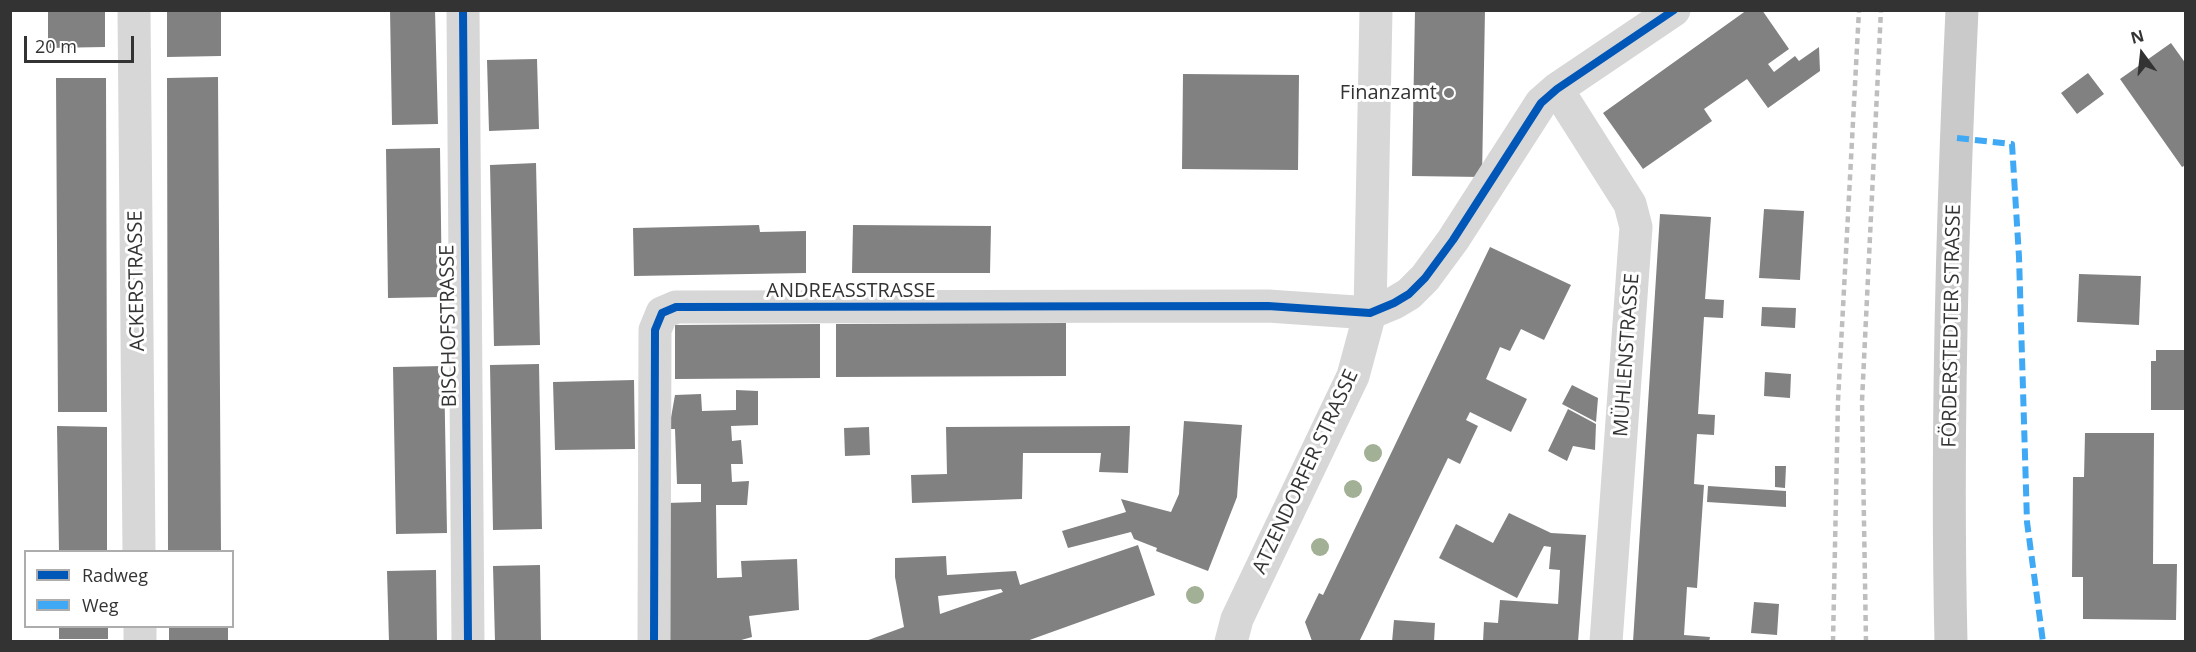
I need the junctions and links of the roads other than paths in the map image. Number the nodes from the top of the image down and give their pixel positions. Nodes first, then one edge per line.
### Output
1 (134, 10) edge
2 (463, 10) edge
3 (1376, 10) edge
4 (1674, 10) edge
5 (1962, 10) edge
6 (1557, 89) junction
7 (1370, 313) junction
8 (139, 550) edge
9 (468, 642) edge
10 (654, 642) edge
11 (1231, 642) edge
12 (1605, 642) edge
13 (1951, 642) edge

1 - 8 street, ACKERSTRASSE
2 - 9 street, BISCHOFSTRASSE
3 - 7 street, ATZENDORFER STRASSE
4 - 6 street
5 - 13 main road, FÖRDERSTEDTER STRASSE
6 - 7 street
6 - 12 street, MÜHLENSTRASSE
7 - 10 street, ANDREASSTRASSE
7 - 11 street, ATZENDORFER STRASSE

